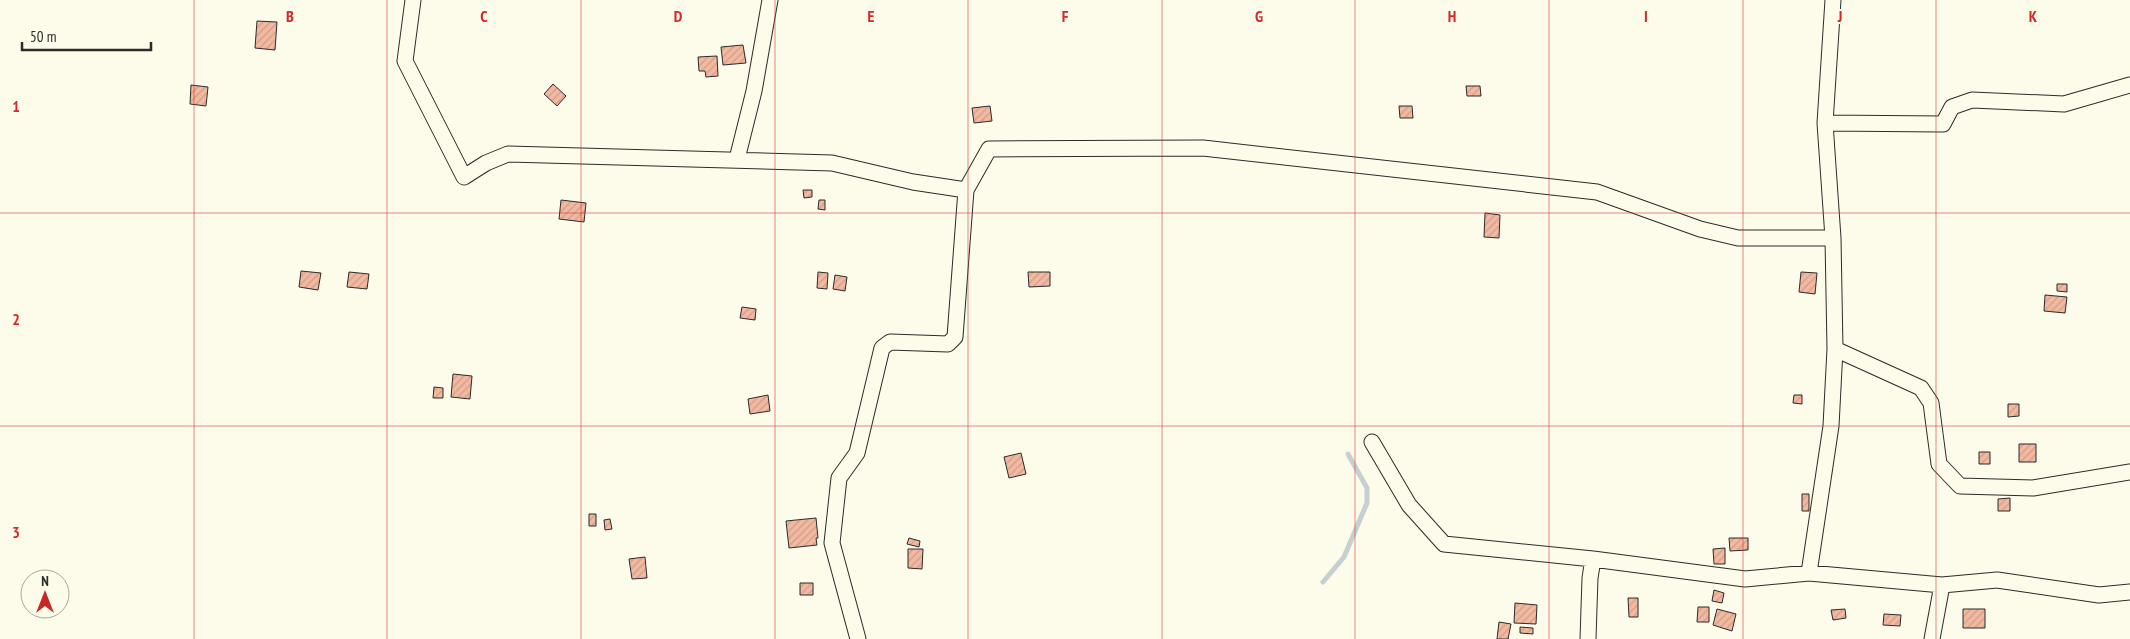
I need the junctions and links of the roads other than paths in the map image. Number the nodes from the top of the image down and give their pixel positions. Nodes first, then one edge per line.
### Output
1 (413, 0) edge
2 (770, 0) edge
3 (1833, 0) edge
4 (2130, 85) edge
5 (1826, 123) junction
6 (737, 159) junction
7 (966, 190) junction
8 (1833, 238) junction
9 (1835, 350) junction
10 (1372, 442) dead end
11 (2130, 472) edge
12 (1593, 559) junction
13 (1809, 573) junction
14 (1942, 585) junction
15 (2130, 592) edge
16 (858, 639) edge
17 (1588, 639) edge
18 (1932, 639) edge

1 - 6 street
2 - 6 street
3 - 5 street
4 - 5 street
5 - 8 street
6 - 7 street
7 - 8 street
7 - 16 street
8 - 9 street
9 - 11 street
9 - 13 street
10 - 12 street
12 - 13 street
12 - 17 street
13 - 14 street
14 - 15 street
14 - 18 street

